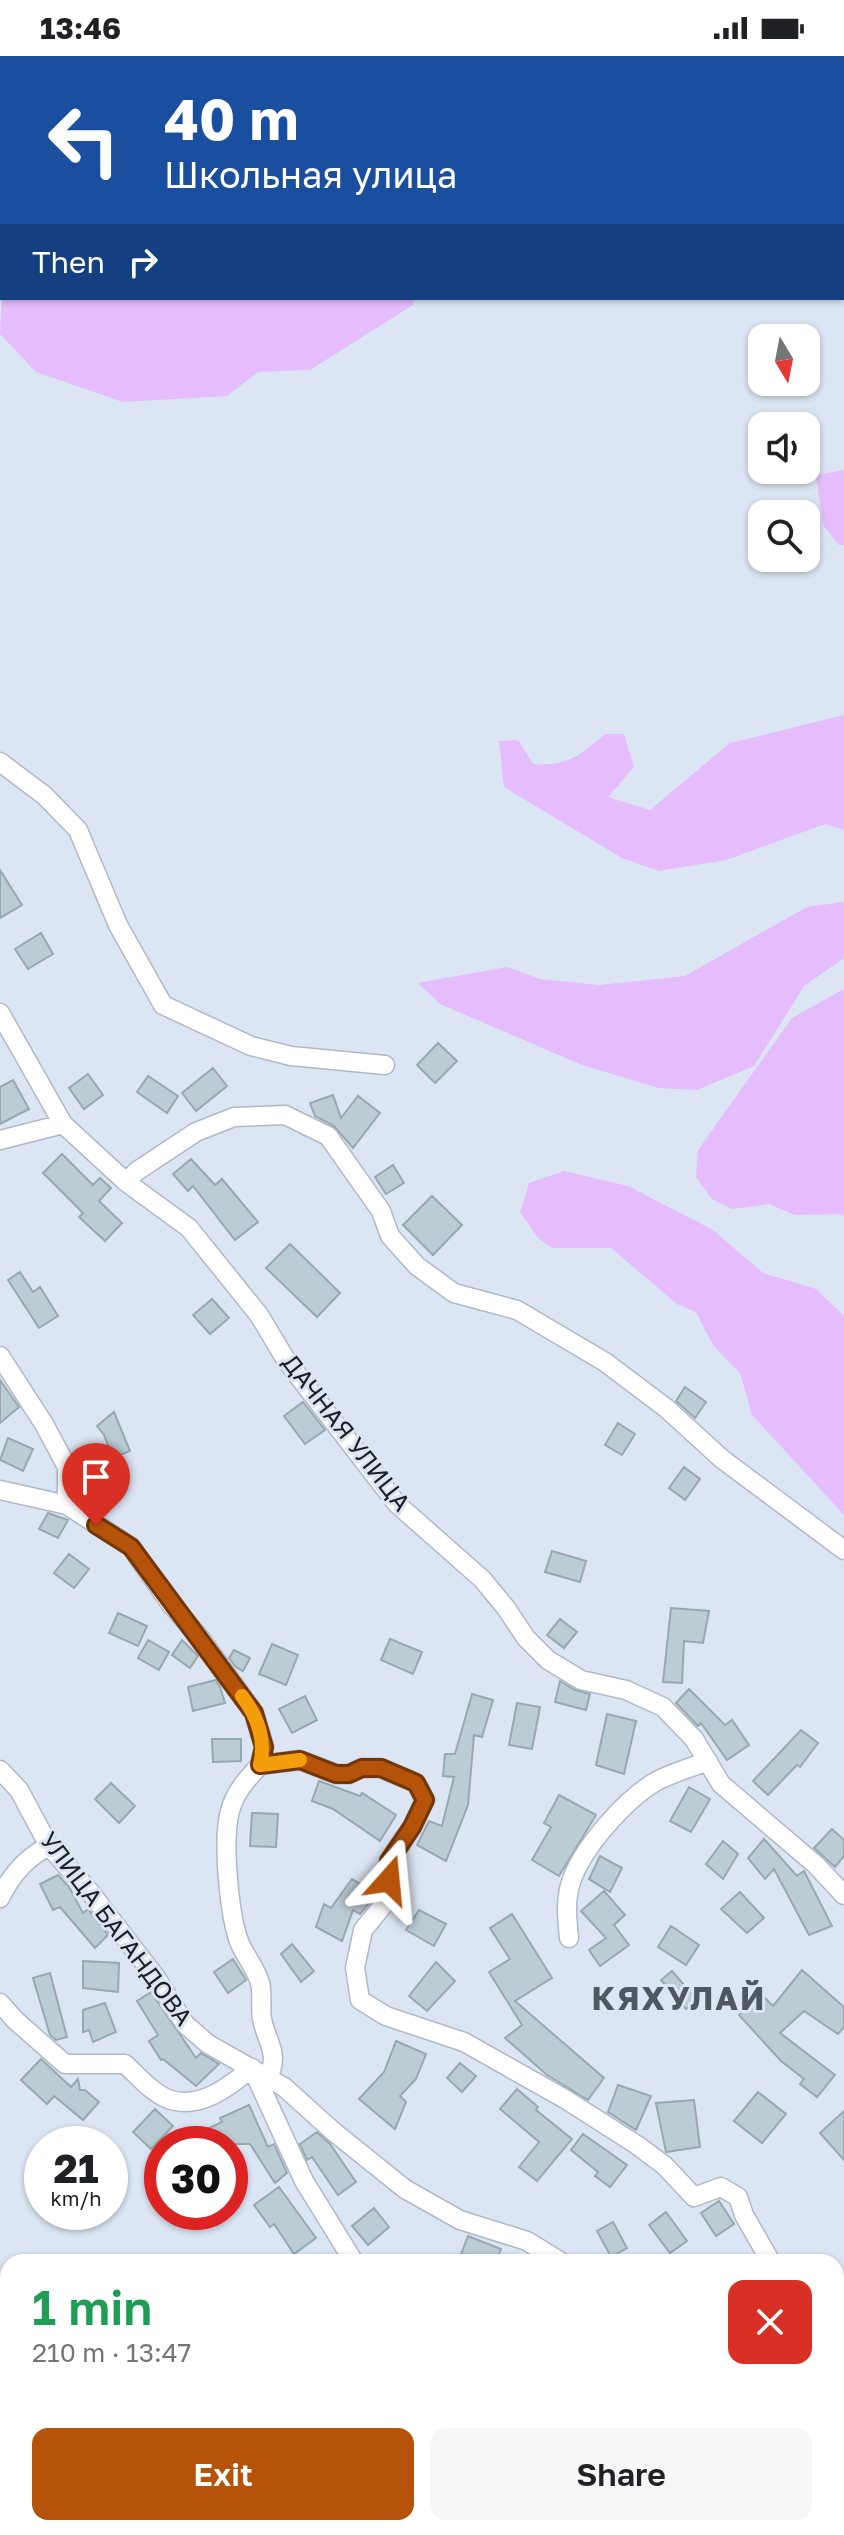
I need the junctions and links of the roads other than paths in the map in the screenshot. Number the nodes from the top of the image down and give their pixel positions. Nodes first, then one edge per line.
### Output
1 (0, 762) edge
2 (0, 1013) edge
3 (385, 1065) dead end
4 (63, 1124) junction
5 (0, 1140) edge
6 (126, 1182) junction
7 (0, 1356) edge
8 (0, 1490) edge
9 (67, 1505) junction
10 (844, 1550) edge
11 (708, 1761) junction
12 (260, 1765) junction
13 (0, 1770) edge
14 (49, 1846) junction
15 (844, 1895) edge
16 (0, 1898) edge
17 (569, 1938) dead end
18 (0, 2003) edge
19 (260, 2073) junction
20 (349, 2254) edge
21 (548, 2254) edge
22 (766, 2254) edge

1 - 3 street
2 - 4 street, ДАЧНАЯ УЛИЦА
4 - 5 street
4 - 6 street, ДАЧНАЯ УЛИЦА
6 - 10 street
6 - 11 street, ДАЧНАЯ УЛИЦА
7 - 9 street
8 - 9 street
9 - 12 street
11 - 15 street, ДАЧНАЯ УЛИЦА
11 - 17 street
12 - 19 street
12 - 22 street
13 - 14 street, УЛИЦА БАГАНДОВА
14 - 16 street
14 - 19 street, УЛИЦА БАГАНДОВА
18 - 19 street
19 - 20 street
19 - 21 street, УЛИЦА БАГАНДОВА

